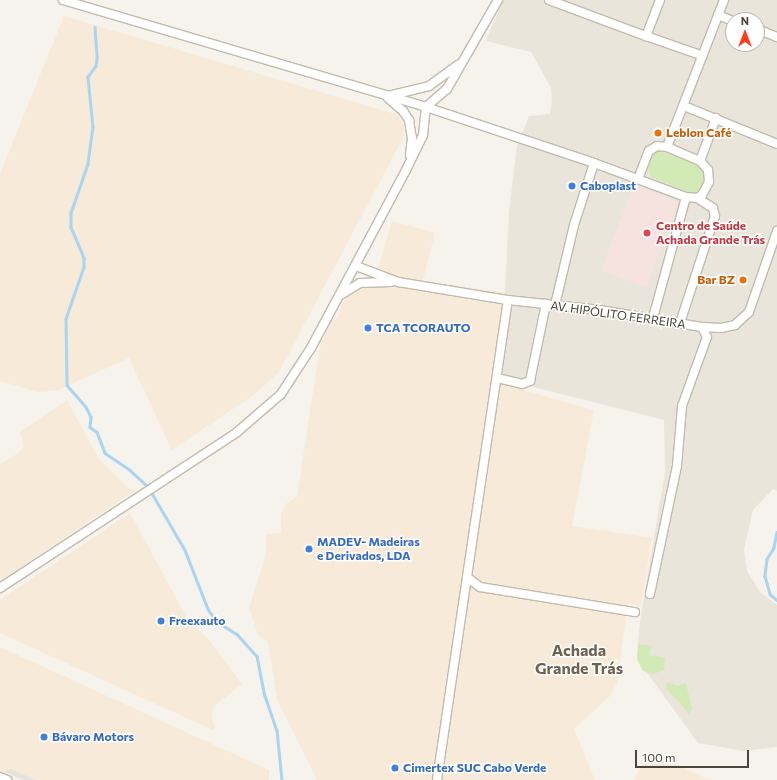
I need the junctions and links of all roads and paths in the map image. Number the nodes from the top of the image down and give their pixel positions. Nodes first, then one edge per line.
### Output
1 (63, 0) edge
2 (498, 0) edge
3 (549, 0) edge
4 (660, 0) edge
5 (724, 0) edge
6 (718, 15) junction
7 (725, 17) edge
8 (765, 32) edge
9 (646, 36) junction
10 (777, 37) edge
11 (702, 56) junction
12 (466, 57) junction
13 (386, 96) junction
14 (684, 106) junction
15 (426, 107) junction
16 (716, 118) junction
17 (777, 144) edge
18 (667, 147) junction
19 (700, 161) junction
20 (594, 163) junction
21 (406, 170) junction
22 (638, 179) junction
23 (686, 197) junction
24 (696, 198) junction
25 (777, 231) edge
26 (356, 266) junction
27 (398, 282) junction
28 (337, 299) junction
29 (508, 300) junction
30 (546, 304) junction
31 (555, 305) junction
32 (653, 318) junction
33 (680, 323) junction
34 (702, 327) junction
35 (497, 378) junction
36 (468, 578) junction
37 (0, 588) edge
38 (650, 594) dead end
39 (635, 612) dead end
40 (0, 777) edge
41 (7, 780) edge
42 (437, 780) edge

1 - 13 street
2 - 12 street
3 - 9 street
4 - 9 street
5 - 6 street
6 - 7 street
6 - 11 street
8 - 10 street
9 - 11 street
11 - 14 street
12 - 13 street
12 - 15 street
13 - 15 street
13 - 21 street
14 - 16 street
14 - 18 street
15 - 20 street
15 - 21 street
16 - 17 street
16 - 19 street
18 - 19 street
18 - 22 street
19 - 24 street
20 - 22 street
20 - 31 street
21 - 26 street
22 - 23 street
23 - 24 street
23 - 32 street
24 - 33 street
25 - 34 street, AV. HIPÓLITO FERREIRA
26 - 27 street
26 - 28 street
27 - 28 street
27 - 29 street, AV. HIPÓLITO FERREIRA
28 - 37 street
29 - 30 street, AV. HIPÓLITO FERREIRA
29 - 35 street
30 - 31 street, AV. HIPÓLITO FERREIRA
30 - 35 street
31 - 32 street, AV. HIPÓLITO FERREIRA
32 - 33 street, AV. HIPÓLITO FERREIRA
33 - 34 street, AV. HIPÓLITO FERREIRA
34 - 38 street
35 - 36 street
36 - 39 street
36 - 42 street
40 - 41 street

